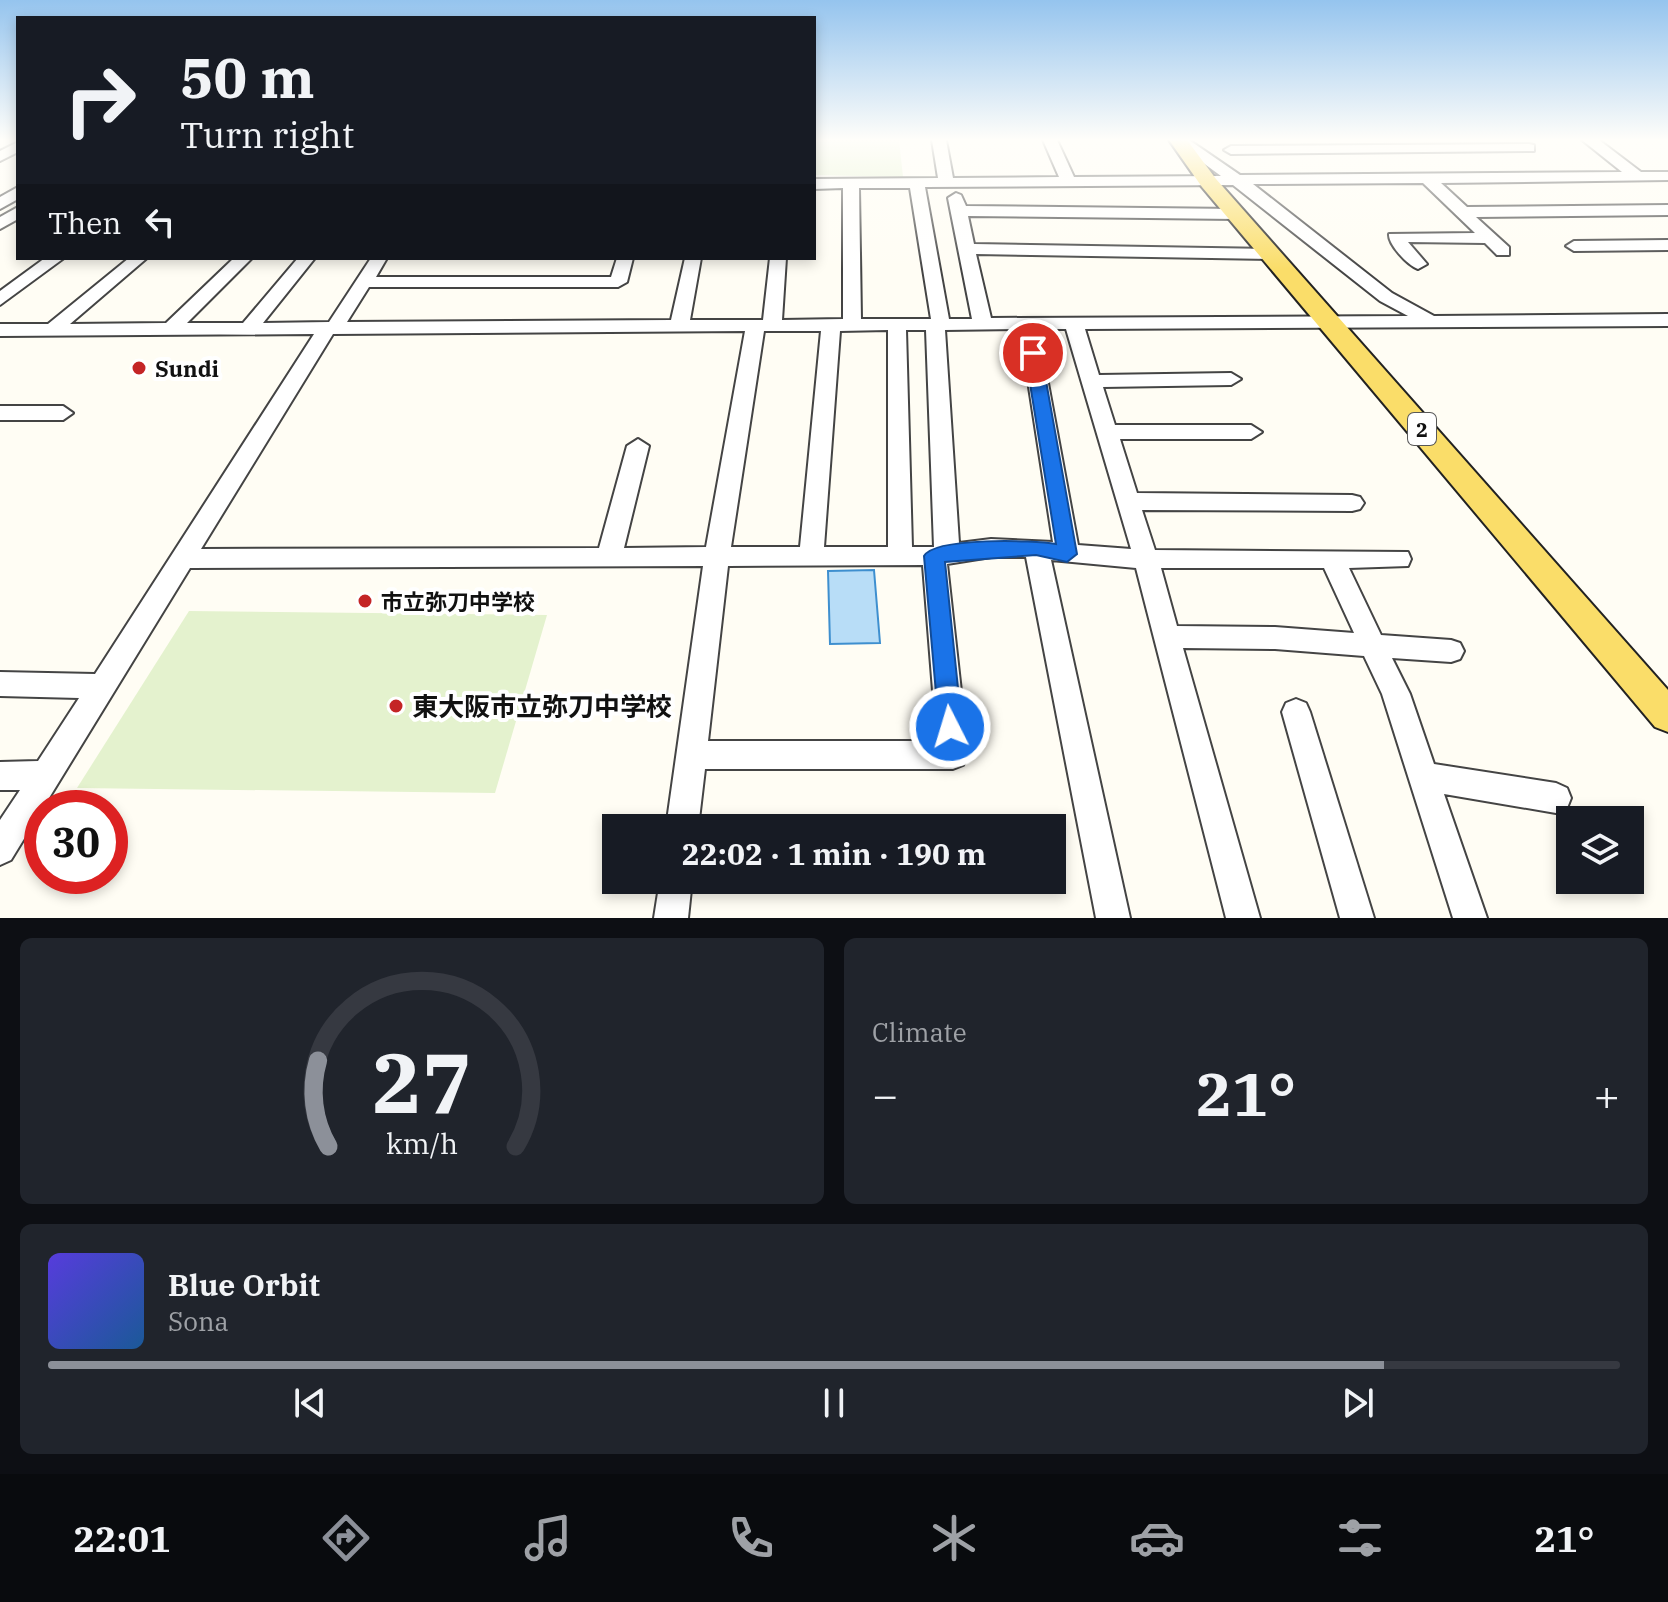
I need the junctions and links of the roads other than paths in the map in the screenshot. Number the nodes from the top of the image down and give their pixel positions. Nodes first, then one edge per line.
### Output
1 (1069, 183) joint
2 (1209, 183) joint
3 (1247, 183) edge
4 (1432, 183) edge
5 (816, 184) edge
6 (851, 184) junction
7 (917, 185) junction
8 (950, 185) junction
9 (1668, 210) edge
10 (959, 211) junction
11 (1463, 212) junction
12 (1236, 214) junction
13 (1490, 238) junction
14 (1668, 245) edge
15 (1574, 246) dead end
16 (969, 249) junction
17 (1503, 251) dead end
18 (1271, 254) junction
19 (53, 260) edge
20 (137, 260) edge
21 (242, 260) edge
22 (305, 260) edge
23 (378, 260) edge
24 (624, 260) edge
25 (693, 260) edge
26 (778, 260) edge
27 (1418, 264) dead end
28 (364, 282) junction
29 (0, 300) edge
30 (1668, 320) edge
31 (1431, 321) junction
32 (1330, 323) junction
33 (1028, 324) junction
34 (1074, 324) junction
35 (938, 325) junction
36 (983, 325) junction
37 (842, 326) junction
38 (897, 326) junction
39 (250, 327) junction
40 (332, 327) junction
41 (679, 327) junction
42 (764, 327) junction
43 (172, 328) junction
44 (53, 329) junction
45 (4, 333) edge
46 (1231, 379) dead end
47 (1091, 381) junction
48 (0, 413) edge
49 (63, 413) dead end
50 (1107, 432) junction
51 (1251, 432) dead end
52 (638, 446) dead end
53 (1128, 501) junction
54 (1352, 503) dead end
55 (1036, 548) junction
56 (1067, 554) junction
57 (811, 556) junction
58 (900, 556) junction
59 (941, 556) junction
60 (609, 557) junction
61 (717, 557) junction
62 (179, 559) junction
63 (1146, 559) junction
64 (1332, 559) junction
65 (1399, 559) dead end
66 (1167, 637) junction
67 (1373, 647) junction
68 (1451, 651) dead end
69 (0, 684) edge
70 (100, 686) junction
71 (1296, 712) dead end
72 (1668, 716) edge
73 (692, 755) junction
74 (44, 775) junction
75 (0, 776) edge
76 (1423, 776) junction
77 (1556, 798) dead end
78 (684, 814) edge
79 (0, 849) edge
80 (674, 894) edge
81 (671, 918) edge
82 (1113, 918) edge
83 (1243, 918) edge
84 (1357, 918) edge
85 (1470, 918) edge

1 - 2 street
1 - 8 street
2 - 12 main road, 2
3 - 31 street
4 - 11 street
5 - 6 street
6 - 7 street
6 - 37 street
7 - 8 street
7 - 35 street
8 - 10 street
9 - 11 street
10 - 12 street
10 - 16 street
11 - 13 street
12 - 18 main road, 2
13 - 17 street
13 - 27 street
14 - 15 street
16 - 18 street
16 - 36 street
18 - 32 main road, 2
19 - 29 street
20 - 44 street
21 - 43 street
22 - 39 street
23 - 28 street
24 - 28 street
25 - 41 street
26 - 42 street
28 - 40 street
30 - 31 street
31 - 32 street
32 - 34 street
32 - 72 main road, 2
33 - 34 street
33 - 36 street
33 - 56 street
34 - 47 street
35 - 36 street
35 - 38 street
35 - 59 street
37 - 38 street
37 - 42 street
37 - 57 street
38 - 58 street
39 - 40 street
39 - 43 street
40 - 41 street
40 - 62 street
41 - 42 street
42 - 61 street
43 - 44 street
44 - 45 street
46 - 47 street
47 - 50 street
48 - 49 street
50 - 51 street
50 - 53 street
52 - 60 street
53 - 54 street
53 - 63 street
55 - 56 street
55 - 59 street
55 - 82 street
56 - 63 street
57 - 58 street
57 - 61 street
58 - 59 street
59 - 73 street
60 - 61 street
60 - 62 street
61 - 73 street
62 - 70 street
63 - 64 street
63 - 66 street
64 - 65 street
64 - 67 street
66 - 67 street
66 - 83 street
67 - 68 street
67 - 76 street
69 - 70 street
70 - 74 street
71 - 84 street
73 - 78 street
74 - 75 street
74 - 79 street
76 - 77 street
76 - 85 street
80 - 81 street

